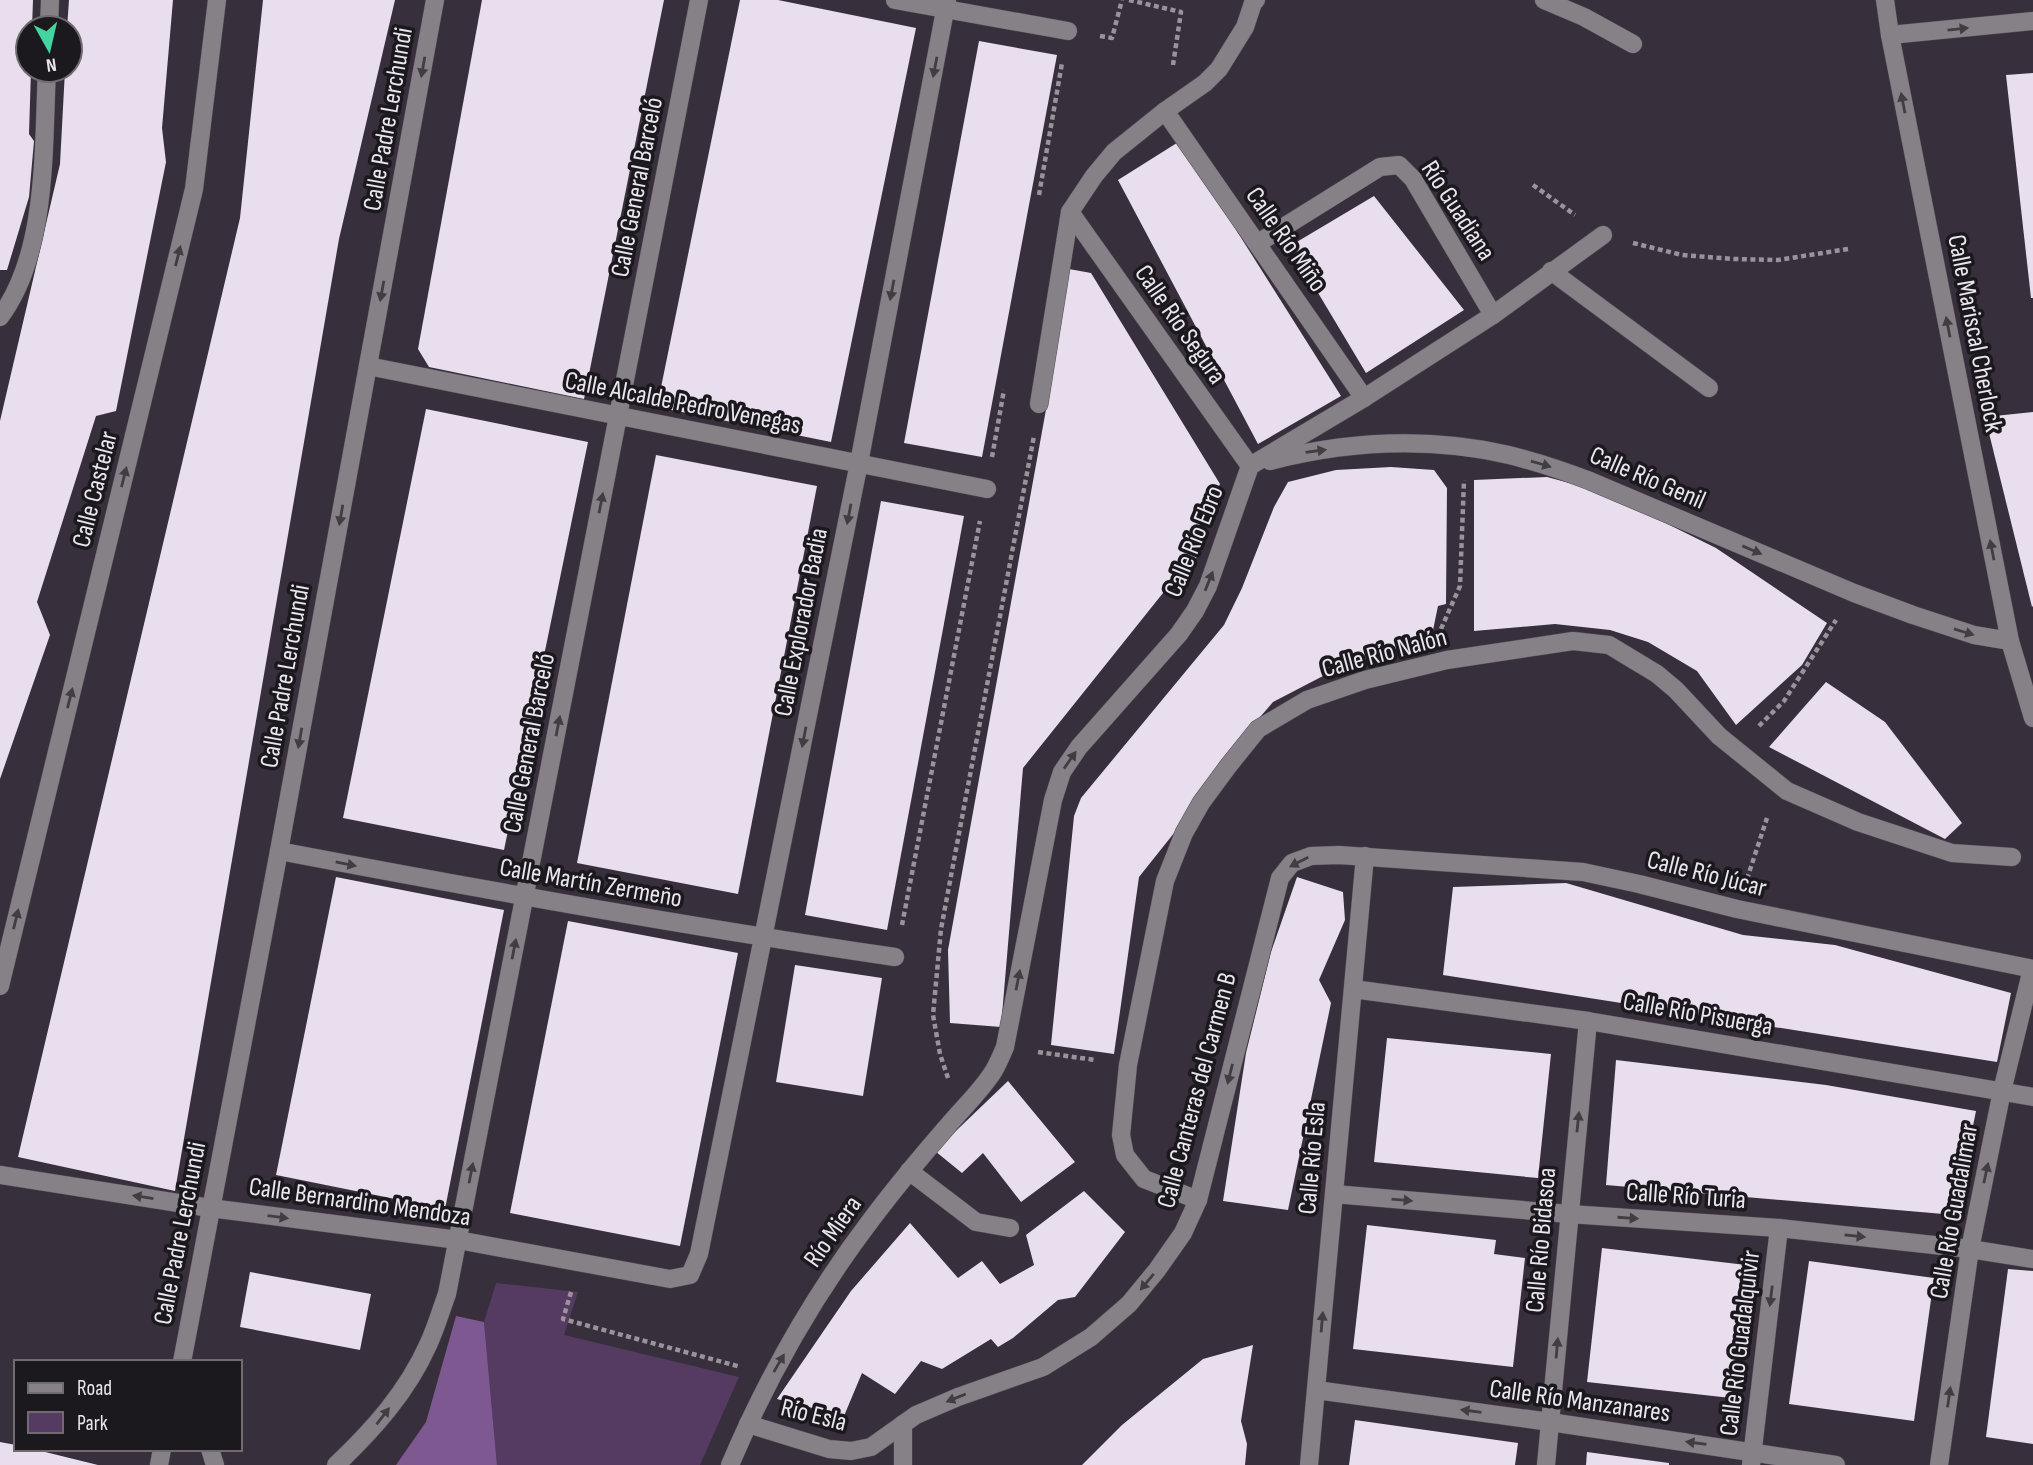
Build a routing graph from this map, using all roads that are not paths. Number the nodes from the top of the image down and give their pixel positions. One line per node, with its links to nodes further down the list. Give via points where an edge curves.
1 (217, 0): 38 (street, Calle Castelar, one-way to 1, via 194,189)
2 (435, 0): 21 (street, Calle Padre Lerchundi, one-way to 21)
3 (699, 0): 25 (street, Calle General Barceló)
4 (895, 0): 8 (street)
5 (1256, 0): 14 (street, via 1219,69)
6 (1544, 0): 12 (street)
7 (1885, 0): 11 (street, Calle Mariscal Cherlock)
8 (946, 5): 10 (street); 26 (street, Calle Explorador Badia, one-way to 26)
9 (2033, 21): 11 (street, one-way to 9)
10 (1068, 31)
11 (1890, 35): 29 (street, Calle Mariscal Cherlock, one-way to 11)
12 (1633, 44)
13 (46, 84): 20 (street, via 40,207 23,274)
14 (1166, 111): 15 (street, via 1114,152); 17 (street, Calle Río Miño)
15 (1070, 212): 24 (street); 27 (street, Calle Río Segura)
16 (1603, 235): 18 (street, Calle Río Ebro)
17 (1258, 243): 19 (street, Río Guadiana, via 1380,167 1399,165 1413,179); 23 (street, Calle Río Miño)
18 (1551, 271): 19 (street, Calle Río Ebro); 22 (street)
19 (1493, 315): 23 (street, Calle Río Ebro)
20 (0, 317)
21 (368, 366): 25 (street, Calle Alcalde Pedro Venegas); 31 (street, Calle Padre Lerchundi, one-way to 31)
22 (1710, 388)
23 (1364, 398): 27 (street, Calle Río Ebro)
24 (1040, 404)
25 (618, 416): 26 (street, Calle Alcalde Pedro Venegas); 34 (street, Calle General Barceló, one-way to 25)
26 (859, 463): 28 (street, Calle Alcalde Pedro Venegas); 35 (street, Calle Explorador Badia, one-way to 35)
27 (1250, 466): 29 (street, Calle Río Genil, one-way to 29, via 1357,445 1411,443 1507,455 1590,481 1865,598 1974,635); 41 (street, Calle Río Ebro, one-way to 27, via 1062,772 1195,611)
28 (987, 489)
29 (2010, 641): 30 (street, Calle Mariscal Cherlock)
30 (2033, 719)
31 (279, 851): 34 (street, Calle Martín Zermeño, one-way to 34); 48 (street, Calle Padre Lerchundi)
32 (1365, 856): 37 (street, Calle Río Júcar, via 1583,872 1737,909); 39 (street, Calle Río Esla); 47 (street, Calle Canteras del Carmen B, one-way to 47, via 1311,856 1292,863 1280,878)
33 (2012, 857): 47 (street, Calle Río Nalón, via 1952,853 1858,822 1787,791 1719,736 1657,674 1609,645 1573,641 1447,660 1307,700 1258,729 1201,803 1166,881 1128,1065 1121,1135 1125,1155 1144,1179)
34 (524, 897): 35 (street, Calle Martín Zermeño); 52 (street, Calle General Barceló, one-way to 34)
35 (764, 938): 36 (street, Calle Martín Zermeño); 54 (street, Calle Explorador Badia)
36 (895, 957)
37 (2033, 969): 42 (street, Calle Río Guadalimar)
38 (0, 986)
39 (1353, 989): 40 (street, Calle Río Pisuerga); 46 (street, Calle Río Esla)
40 (1588, 1021): 42 (street, Calle Río Pisuerga); 49 (street, Calle Río Bidasoa, one-way to 40)
41 (1006, 1047): 44 (street, Río Miera, via 991,1075)
42 (2003, 1091): 43 (street, Calle Río Pisuerga); 53 (street, Calle Río Guadalimar, one-way to 42)
43 (2033, 1097)
44 (909, 1171): 50 (street, via 976,1222); 59 (street, Río Miera, one-way to 44, via 835,1269)
45 (0, 1175): 48 (street, Calle Bernardino Mendoza, one-way to 45)
46 (1334, 1194): 49 (street, Calle Río Turia, one-way to 49); 57 (street, Calle Río Esla, one-way to 46)
47 (1198, 1200): 60 (street, Calle Canteras del Carmen B, one-way to 60, via 1184,1233 1157,1270 1129,1304 1091,1337 1043,1367 958,1397)
48 (210, 1208): 52 (street, Calle Bernardino Mendoza, one-way to 52); 56 (street, Calle Padre Lerchundi)
49 (1569, 1214): 51 (street, Calle Río Turia, one-way to 51); 58 (street, Calle Río Bidasoa, one-way to 49)
50 (1010, 1228)
51 (1779, 1228): 53 (street, Calle Río Turia, one-way to 53); 61 (street, Calle Río Guadalquivir, one-way to 61)
52 (458, 1240): 54 (street, Calle Bernardino Mendoza, via 670,1279 690,1275); 62 (street, Calle General Barceló, one-way to 52, via 402,1392 428,1345 447,1293)
53 (1970, 1249): 55 (street, Calle Río Turia); 68 (street, Calle Río Guadalimar, one-way to 53)
54 (699, 1254)
55 (2033, 1259)
56 (182, 1360)
57 (1316, 1390): 58 (street, Calle Río Manzanares, one-way to 57); 65 (street, Calle Río Esla)
58 (1550, 1422): 61 (street, Calle Río Manzanares, one-way to 58); 66 (street, Calle Río Bidasoa)
59 (748, 1424): 60 (street, Río Esla, via 829,1449 851,1451 871,1447); 63 (street, Río Miera)
60 (903, 1424): 64 (street)
61 (1752, 1458): 67 (street, Calle Río Manzanares)
62 (337, 1465)
63 (730, 1465)
64 (903, 1465)
65 (1309, 1465)
66 (1546, 1465)
67 (1836, 1465)
68 (1939, 1465)

